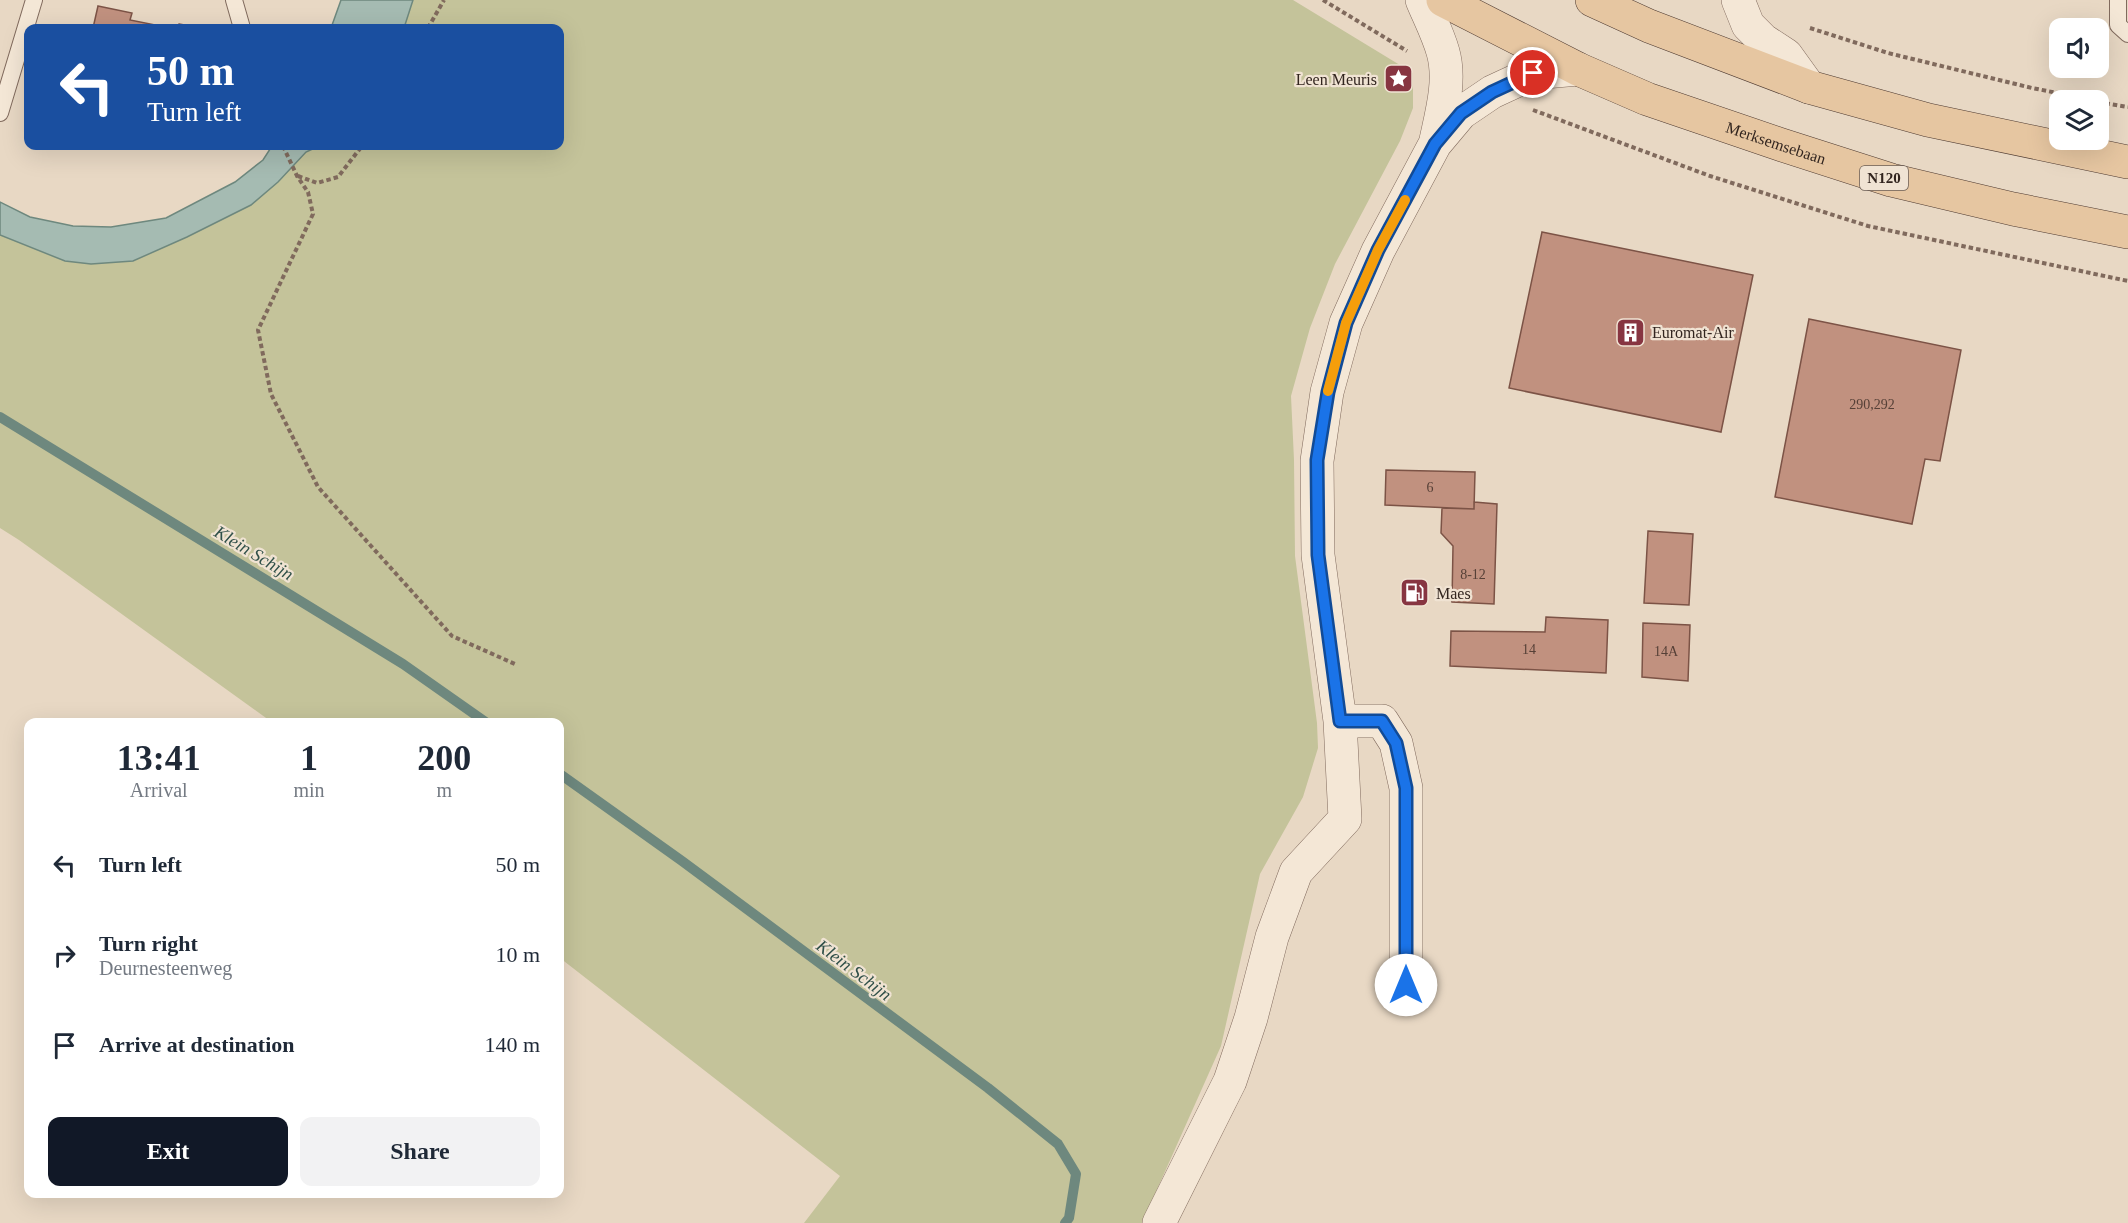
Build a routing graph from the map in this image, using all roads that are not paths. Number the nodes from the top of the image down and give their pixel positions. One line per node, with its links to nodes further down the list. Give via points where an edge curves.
1 (34, 0): 8 (lane)
2 (234, 0): 9 (lane)
3 (1422, 0): 15 (street, via 1443,52 1446,71)
4 (1443, 0): 12 (main road, Merksemsebaan / N120)
5 (1592, 0): 13 (main road)
6 (1738, 0): 13 (street, via 1748,25 1786,55)
7 (2118, 0): 11 (lane, via 2118,25)
8 (27, 24)
9 (241, 24)
10 (24, 33): 14 (lane)
11 (2128, 34)
12 (1578, 69): 15 (street, via 1533,73 1492,92 1461,113); 17 (main road, Merksemsebaan / N120, via 1647,99 1891,180)
13 (1809, 87): 16 (main road, via 1928,120)
14 (0, 113)
15 (1435, 144): 18 (street, via 1378,250 1346,323 1328,392 1317,460 1318,555)
16 (2128, 162)
17 (2128, 232)
18 (1340, 721): 19 (street, via 1382,721 1396,743 1406,788); 20 (street, via 1345,819 1296,872 1272,937 1230,1081)
19 (1406, 985)
20 (1159, 1223)

